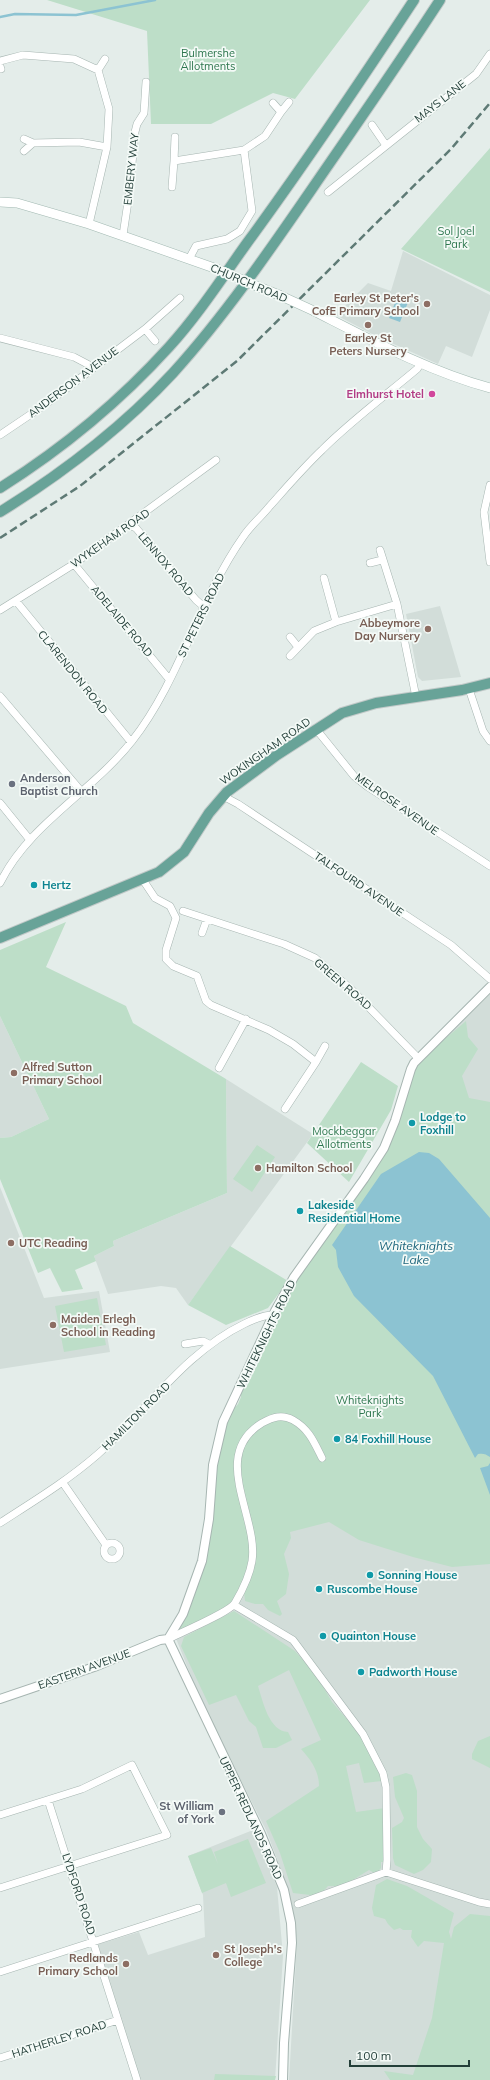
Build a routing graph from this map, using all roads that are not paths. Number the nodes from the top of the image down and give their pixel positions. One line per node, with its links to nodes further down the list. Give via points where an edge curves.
1 (414, 0): 36 (main road, via 271,210 170,346 119,397 85,426)
2 (440, 0): 37 (main road, via 256,269 198,344 151,395 108,434 65,469)
3 (490, 54): 15 (street, MAYS LANE, via 476,74)
4 (104, 59): 6 (street)
5 (0, 61): 6 (street, via 23,55 74,59)
6 (98, 70): 16 (street, via 109,109)
7 (146, 82): 24 (street, EMBERY WAY, via 144,113 135,132 130,195)
8 (289, 102): 10 (street)
9 (273, 103): 10 (street)
10 (281, 112): 18 (street, via 265,136)
11 (372, 125): 15 (street)
12 (175, 138): 19 (street)
13 (24, 139): 14 (street)
14 (33, 143): 16 (street, via 80,142); 17 (street)
15 (385, 144): 21 (street, MAYS LANE)
16 (107, 147): 23 (street)
17 (24, 150)
18 (244, 150): 19 (street); 25 (street, via 252,211 240,231 227,239 196,246)
19 (174, 161): 20 (street)
20 (172, 187)
21 (328, 192)
22 (0, 202): 23 (main road, CHURCH ROAD, via 17,203)
23 (89, 224): 24 (main road, CHURCH ROAD)
24 (123, 235): 25 (main road, CHURCH ROAD)
25 (189, 259): 30 (main road, CHURCH ROAD, bridge, via 279,295)
26 (180, 298): 27 (street, ANDERSON AVENUE)
27 (145, 329): 29 (street); 31 (street, ANDERSON AVENUE)
28 (0, 338): 31 (street, via 74,358)
29 (155, 341)
30 (421, 363): 32 (main road, CHURCH ROAD, via 467,382); 47 (street, ST PETERS ROAD, via 322,449 243,536)
31 (93, 367): 33 (street, ANDERSON AVENUE, via 46,404)
32 (490, 388)
33 (0, 435)
34 (216, 460): 38 (street, WYKEHAM ROAD)
35 (490, 485): 41 (street, via 484,512)
36 (0, 488)
37 (0, 512)
38 (129, 525): 43 (street, WYKEHAM ROAD); 47 (street, LENNOX ROAD, via 136,528)
39 (380, 550): 40 (street)
40 (382, 560): 42 (street); 46 (street)
41 (490, 562)
42 (370, 563)
43 (74, 564): 45 (street, WYKEHAM ROAD); 53 (street, ADELAIDE ROAD)
44 (324, 578): 49 (street)
45 (16, 601): 48 (street, WYKEHAM ROAD); 60 (street, CLARENDON ROAD)
46 (397, 604): 49 (street); 57 (street)
47 (203, 606): 53 (street, ST PETERS ROAD)
48 (0, 610)
49 (336, 622): 51 (street, via 314,631)
50 (290, 637): 51 (street)
51 (298, 647): 52 (street)
52 (290, 656)
53 (170, 679): 60 (street, ST PETERS ROAD, via 159,702)
54 (490, 683): 55 (main road, WOKINGHAM ROAD)
55 (469, 689): 57 (main road, WOKINGHAM ROAD); 59 (street, via 483,731)
56 (0, 696): 61 (street)
57 (416, 697): 58 (main road, WOKINGHAM ROAD, via 376,703 348,711)
58 (316, 729): 62 (main road, WOKINGHAM ROAD); 65 (street, MELROSE AVENUE, via 354,776 368,788)
59 (490, 741)
60 (131, 742): 61 (street, ST PETERS ROAD, via 107,769)
61 (81, 791): 64 (street, ST PETERS ROAD)
62 (223, 796): 66 (main road, WOKINGHAM ROAD, via 184,852 168,866); 72 (street, TALFOURD AVENUE, via 451,945)
63 (0, 803): 64 (street)
64 (30, 840): 67 (street, ST PETERS ROAD, via 8,868)
65 (490, 866)
66 (143, 880): 71 (main road, WOKINGHAM ROAD); 74 (street, via 155,898 170,906 176,918 166,950 166,959 173,966 197,976 206,1001 211,1005)
67 (0, 883)
68 (183, 911): 69 (street, GREEN ROAD)
69 (207, 919): 70 (street); 76 (street, GREEN ROAD, via 284,944 315,958 352,990)
70 (202, 933)
71 (0, 938)
72 (490, 979)
73 (490, 986): 76 (street, WHITEKNIGHTS ROAD)
74 (246, 1019): 77 (street, via 293,1044); 78 (street)
75 (325, 1046): 77 (street)
76 (418, 1058): 80 (street, WHITEKNIGHTS ROAD, via 411,1069 384,1148 294,1277)
77 (316, 1062): 79 (street)
78 (219, 1068)
79 (285, 1109)
80 (273, 1315): 82 (street, HAMILTON ROAD, via 248,1322 226,1332); 88 (street, WHITEKNIGHTS ROAD, via 223,1422 213,1465 209,1519 202,1561 183,1614)
81 (185, 1344): 82 (street, via 203,1341)
82 (209, 1344): 84 (street, HAMILTON ROAD, via 186,1364 122,1432)
83 (322, 1458): 87 (street, via 304,1427 280,1416 272,1417 258,1426 242,1443 238,1462 239,1490 252,1538 252,1562)
84 (63, 1483): 85 (street, HAMILTON ROAD); 86 (street)
85 (0, 1523)
86 (106, 1545)
87 (234, 1605): 88 (street); 93 (street, via 293,1640 363,1734 383,1773 386,1787)
88 (168, 1639): 89 (street, EASTERN AVENUE); 103 (street, UPPER REDLANDS ROAD, via 261,1834 284,1890 292,1943)
89 (0, 1699)
90 (48, 1800): 91 (street); 92 (street, LYDFORD ROAD); 92 (street, via 82,1789 132,1765 167,1835)
91 (0, 1815)
92 (70, 1865): 94 (street); 98 (street, LYDFORD ROAD)
93 (386, 1872): 95 (street); 96 (street)
94 (0, 1888)
95 (298, 1904)
96 (490, 1904)
97 (198, 1908): 98 (street)
98 (94, 1942): 99 (street); 100 (street, LYDFORD ROAD)
99 (0, 1972)
100 (118, 2020): 101 (street, HATHERLEY ROAD); 102 (street, LYDFORD ROAD)
101 (0, 2058)
102 (137, 2080)
103 (283, 2080)

